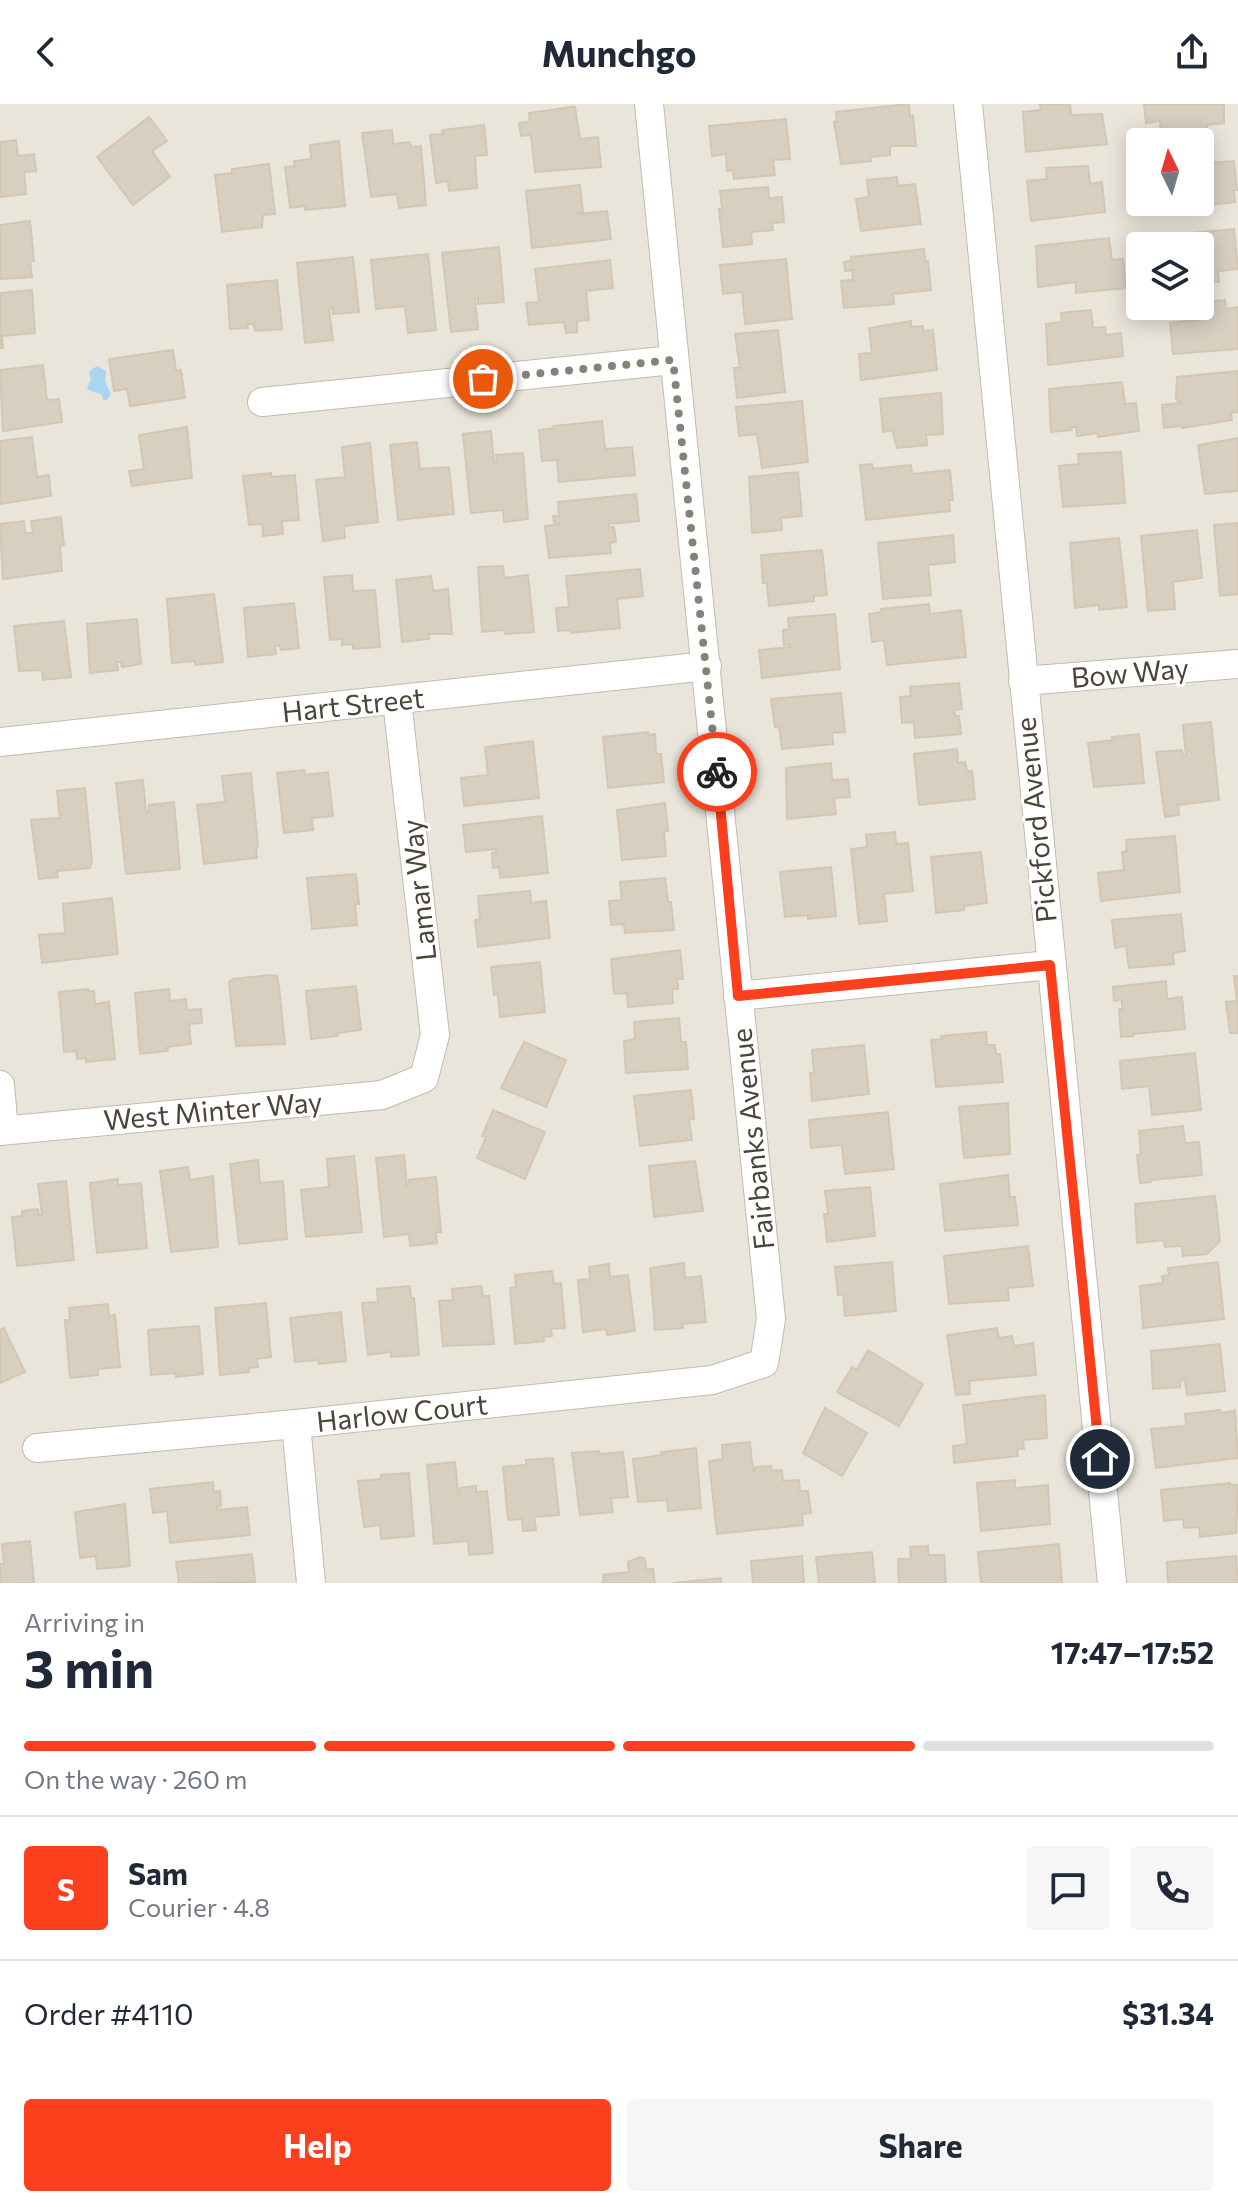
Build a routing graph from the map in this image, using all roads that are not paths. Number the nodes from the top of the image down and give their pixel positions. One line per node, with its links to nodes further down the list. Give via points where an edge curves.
1 (649, 104): 3 (street, Fairbanks Avenue)
2 (968, 104): 7 (street, Pickford Avenue)
3 (673, 360): 4 (street); 6 (street, Fairbanks Avenue)
4 (262, 402)
5 (1238, 664): 7 (street, Bow Way)
6 (707, 666): 8 (street, Hart Street); 11 (street, Fairbanks Avenue)
7 (1023, 681): 10 (street, Pickford Avenue)
8 (397, 701): 9 (street, Hart Street); 12 (street, Lamar Way, via 435,1035)
9 (0, 742)
10 (1050, 965): 11 (street); 19 (street, Pickford Avenue)
11 (738, 996): 15 (street, Fairbanks Avenue, via 771,1319)
12 (424, 1078): 14 (street, West Minter Way, via 382,1095)
13 (0, 1085): 14 (street)
14 (2, 1131)
15 (764, 1363): 16 (street, Harlow Court, via 712,1380)
16 (296, 1424): 17 (street, Harlow Court); 18 (street)
17 (37, 1448)
18 (311, 1583)
19 (1112, 1583)

